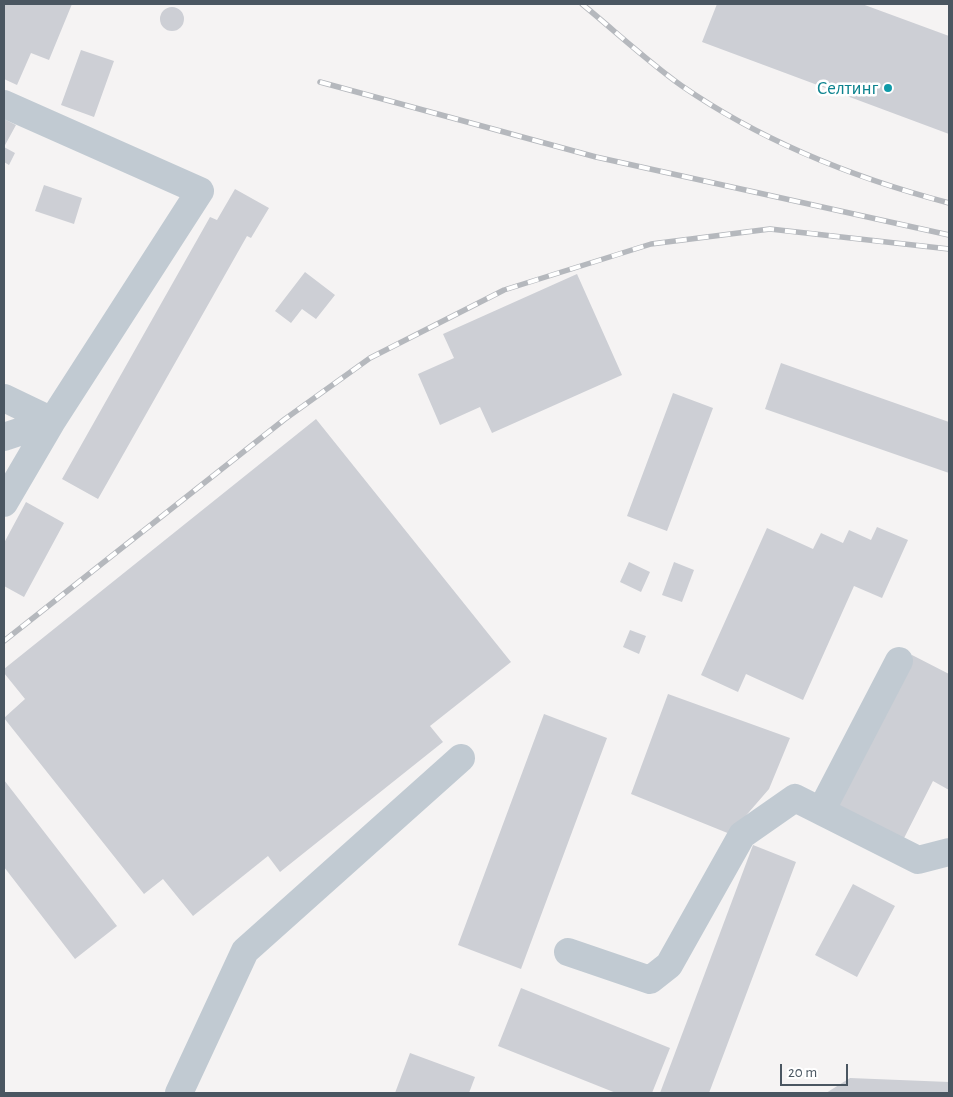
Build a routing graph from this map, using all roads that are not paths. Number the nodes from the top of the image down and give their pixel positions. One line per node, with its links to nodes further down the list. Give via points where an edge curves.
1 (4, 104): 3 (lane, via 200,191)
2 (4, 398): 3 (lane)
3 (52, 421): 4 (lane); 5 (lane)
4 (4, 436)
5 (4, 503)
6 (899, 661): 8 (lane)
7 (461, 758): 11 (lane, via 245,951)
8 (821, 811): 9 (lane, via 918,860); 10 (lane, via 795,798 742,836 669,965 650,980)
9 (949, 852)
10 (568, 952)
11 (179, 1093)

